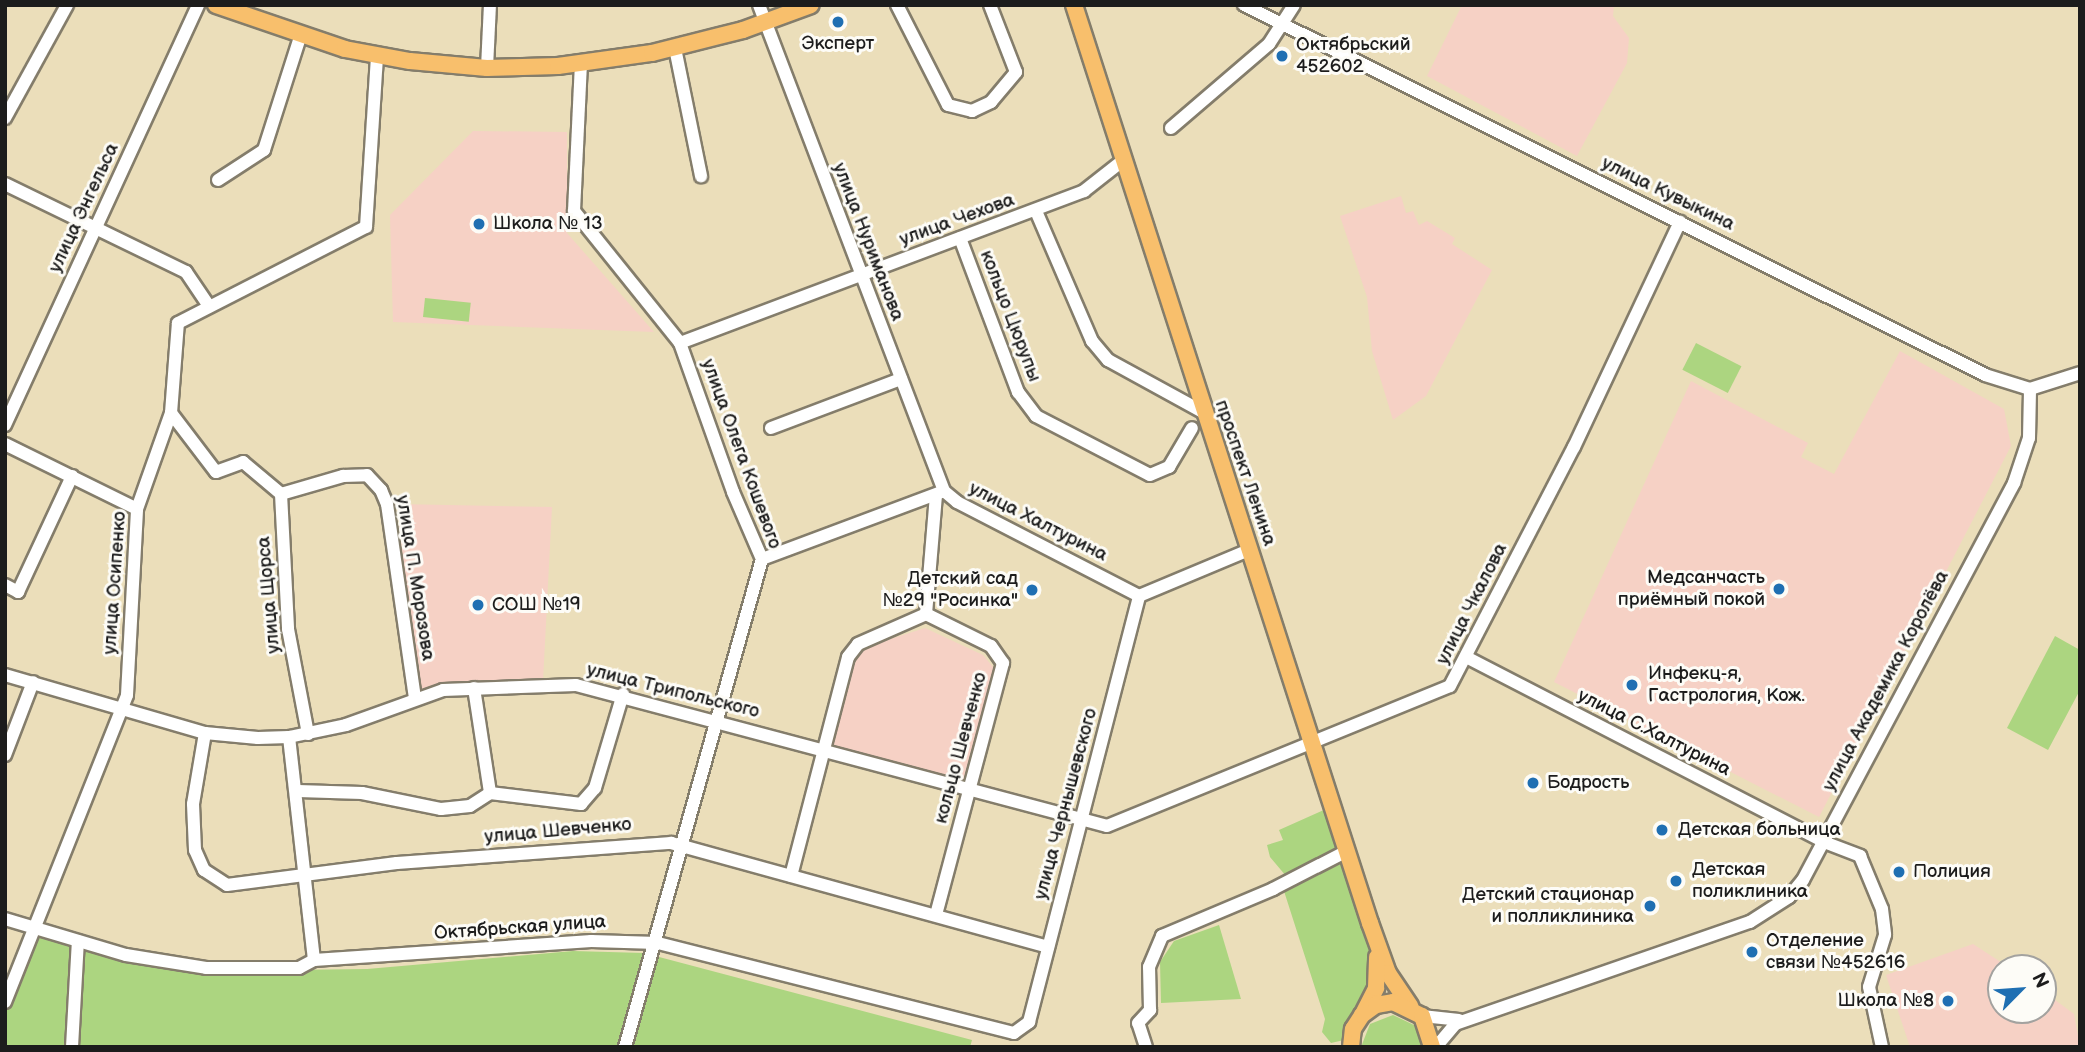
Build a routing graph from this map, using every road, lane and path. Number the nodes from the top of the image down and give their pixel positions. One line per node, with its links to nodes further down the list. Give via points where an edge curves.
1 (67, 5): 19 (street)
2 (198, 5): 27 (street, улица Энгельса)
3 (216, 5): 14 (main road)
4 (490, 5): 18 (street)
5 (759, 5): 12 (street, улица Нуриманова)
6 (811, 5): 12 (main road)
7 (897, 5): 8 (street, via 948,105 972,111 996,98 1016,72)
8 (990, 5)
9 (1072, 5): 21 (main road, проспект Ленина)
10 (1244, 5): 13 (street, улица Кувыкина)
11 (1294, 5): 13 (street)
12 (765, 23): 15 (main road); 29 (street, улица Нуриманова)
13 (1284, 25): 20 (street); 26 (street, улица Кувыкина)
14 (300, 37): 16 (main road); 23 (street, via 264,150)
15 (675, 48): 17 (main road); 22 (street)
16 (377, 56): 18 (main road); 30 (street, улица Осипенко, via 366,227)
17 (581, 63): 18 (main road); 31 (street, улица Олега Кошевого, via 574,211)
18 (487, 68)
19 (5, 118)
20 (1171, 128)
21 (1121, 162): 25 (street, улица Чехова, via 1093,187); 35 (main road, проспект Ленина)
22 (701, 176)
23 (218, 180)
24 (6, 188): 27 (street)
25 (1036, 211): 28 (street, улица Чехова); 35 (street, via 1092,341 1108,360)
26 (1680, 222): 34 (street, улица Кувыкина, via 1985,375); 50 (street, улица Чкалова)
27 (97, 228): 30 (street, via 186,272); 37 (street, улица Энгельса)
28 (960, 238): 29 (street, улица Чехова); 39 (street, кольцо Цюрупы, via 1018,392 1036,416 1150,475 1169,467)
29 (859, 277): 31 (street, улица Чехова); 33 (street, улица Нуриманова)
30 (208, 305): 36 (street, улица Осипенко, via 178,323)
31 (680, 343): 46 (street, улица Олега Кошевого)
32 (2080, 373): 34 (street)
33 (901, 379): 38 (street); 43 (street, улица Нуриманова)
34 (2030, 389): 68 (street, улица Академика Королёва, via 2029,438 2014,483)
35 (1203, 412): 61 (main road, проспект Ленина)
36 (171, 413): 42 (street, via 216,471 243,462); 44 (street, улица Осипенко)
37 (5, 425)
38 (771, 428)
39 (1192, 428)
40 (5, 443): 41 (street)
41 (72, 476): 44 (street); 47 (street, via 18,592)
42 (281, 494): 55 (street, улица П. Морозова, via 343,476 367,475 381,490 387,504); 59 (street, улица Щорса, via 288,629)
43 (940, 494): 46 (street); 48 (street, улица Халтурина); 49 (street)
44 (137, 509): 56 (street, улица Осипенко)
45 (1244, 552): 48 (street)
46 (762, 559): 57 (street, улица Олега Кошевого)
47 (5, 585)
48 (1139, 596): 67 (street, улица Чернышевского)
49 (926, 614): 62 (street, via 858,644 848,657); 64 (street, кольцо Шевченко, via 990,646 1003,663)
50 (1468, 658): 61 (street, улица Чкалова, via 1445,691); 68 (street, улица С.Халтурина)
51 (5, 675): 52 (street, улица Трипольского)
52 (33, 682): 56 (street, улица Трипольского); 63 (street)
53 (474, 688): 54 (street, улица Трипольского, via 576,685); 55 (street, улица Трипольского); 66 (street)
54 (622, 694): 57 (street, улица Трипольского); 66 (street, via 595,788 587,800 574,805)
55 (415, 698): 59 (street, улица Трипольского, via 346,725)
56 (123, 706): 58 (street, улица Трипольского); 76 (street, улица Осипенко)
57 (718, 720): 62 (street, улица Трипольского); 69 (street, улица Олега Кошевого)
58 (205, 733): 60 (street, улица Трипольского); 71 (street, улица Шевченко, via 193,804 195,849 204,870 227,885)
59 (308, 734): 60 (street, улица Трипольского)
60 (289, 737): 65 (street)
61 (1312, 745): 67 (street, улица Чкалова, via 1107,826); 70 (main road, проспект Ленина)
62 (823, 751): 64 (street, улица Трипольского); 72 (street)
63 (5, 755)
64 (971, 790): 67 (street, улица Трипольского); 73 (street, кольцо Шевченко)
65 (298, 791): 66 (street, via 362,793 441,809 470,806); 71 (street)
66 (490, 793)
67 (1084, 822): 79 (street, улица Чернышевского)
68 (1824, 842): 84 (street, улица Академика Королёва, via 1789,897 1750,922); 91 (street, улица С.Халтурина, via 1860,856 1882,909 1885,935 1869,987)
69 (684, 845): 71 (street, улица Шевченко, via 654,842); 72 (street, улица Шевченко); 78 (street, улица Олега Кошевого)
70 (1347, 851): 75 (main road, проспект Ленина); 89 (street, via 1273,889 1162,936 1149,967 1150,1010 1138,1023)
71 (306, 873): 80 (street)
72 (791, 876): 73 (street, улица Шевченко)
73 (936, 915): 79 (street, улица Шевченко)
74 (5, 919): 76 (street, Октябрьская улица)
75 (1370, 923): 82 (main road, проспект Ленина, via 1388,973); 83 (main road, проспект Ленина, via 1378,974)
76 (36, 928): 77 (street, Октябрьская улица); 81 (street, улица Осипенко)
77 (78, 941): 80 (street, Октябрьская улица, via 163,963 206,968 299,968); 87 (street)
78 (657, 943): 80 (street, Октябрьская улица, via 591,941); 85 (street, Октябрьская улица, via 991,1031 1014,1033); 88 (street, улица Олега Кошевого)
79 (1048, 947): 85 (street, улица Чернышевского)
80 (314, 960)
81 (5, 1002)
82 (1416, 1011): 83 (main road, via 1385,1003); 84 (street, via 1445,1021); 86 (main road, проспект Ленина)
83 (1362, 1015): 90 (main road, проспект Ленина, via 1353,1030)
84 (1472, 1017): 86 (street, улица Академика Королёва)
85 (1029, 1022)
86 (1439, 1044)
87 (72, 1047)
88 (625, 1047)
89 (1146, 1047)
90 (1351, 1047)
91 (1882, 1047)

